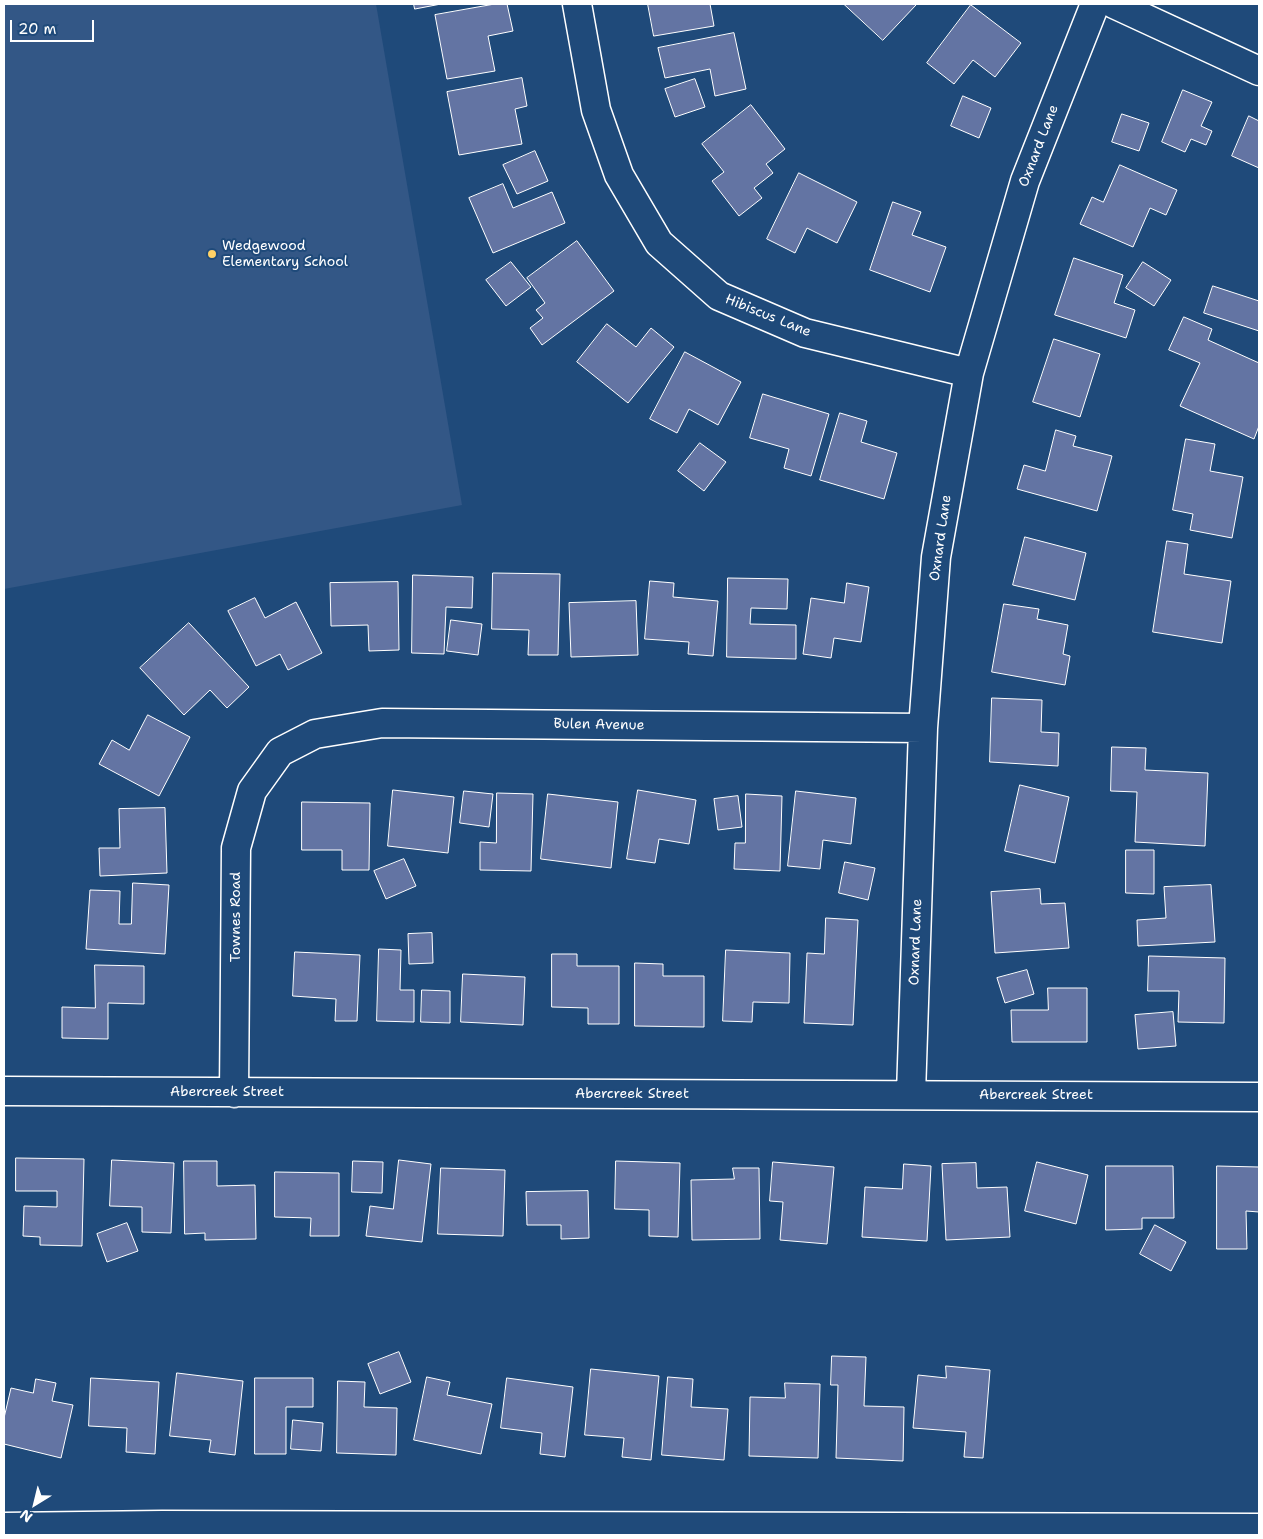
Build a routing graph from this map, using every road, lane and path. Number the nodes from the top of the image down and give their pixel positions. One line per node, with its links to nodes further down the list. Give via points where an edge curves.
1 (577, 4): 5 (street, Hibiscus Lane, via 596,110 619,176 659,243 719,296 805,333)
2 (1095, 4): 5 (street, Oxnard Lane, via 1025,181)
3 (1114, 4): 4 (street)
4 (1259, 71)
5 (969, 373): 6 (street, Oxnard Lane, via 936,557)
6 (922, 728): 7 (street, Bulen Avenue, via 382,722 315,734); 10 (street, Oxnard Lane)
7 (280, 752): 9 (street, Townes Road, via 252,792 236,848)
8 (4, 1091): 9 (street, Abercreek Street)
9 (234, 1092): 10 (street, Abercreek Street)
10 (911, 1094): 11 (street, Abercreek Street)
11 (1259, 1097)
12 (4, 1527): 14 (street)
13 (1259, 1528): 14 (street)
14 (163, 1530)

